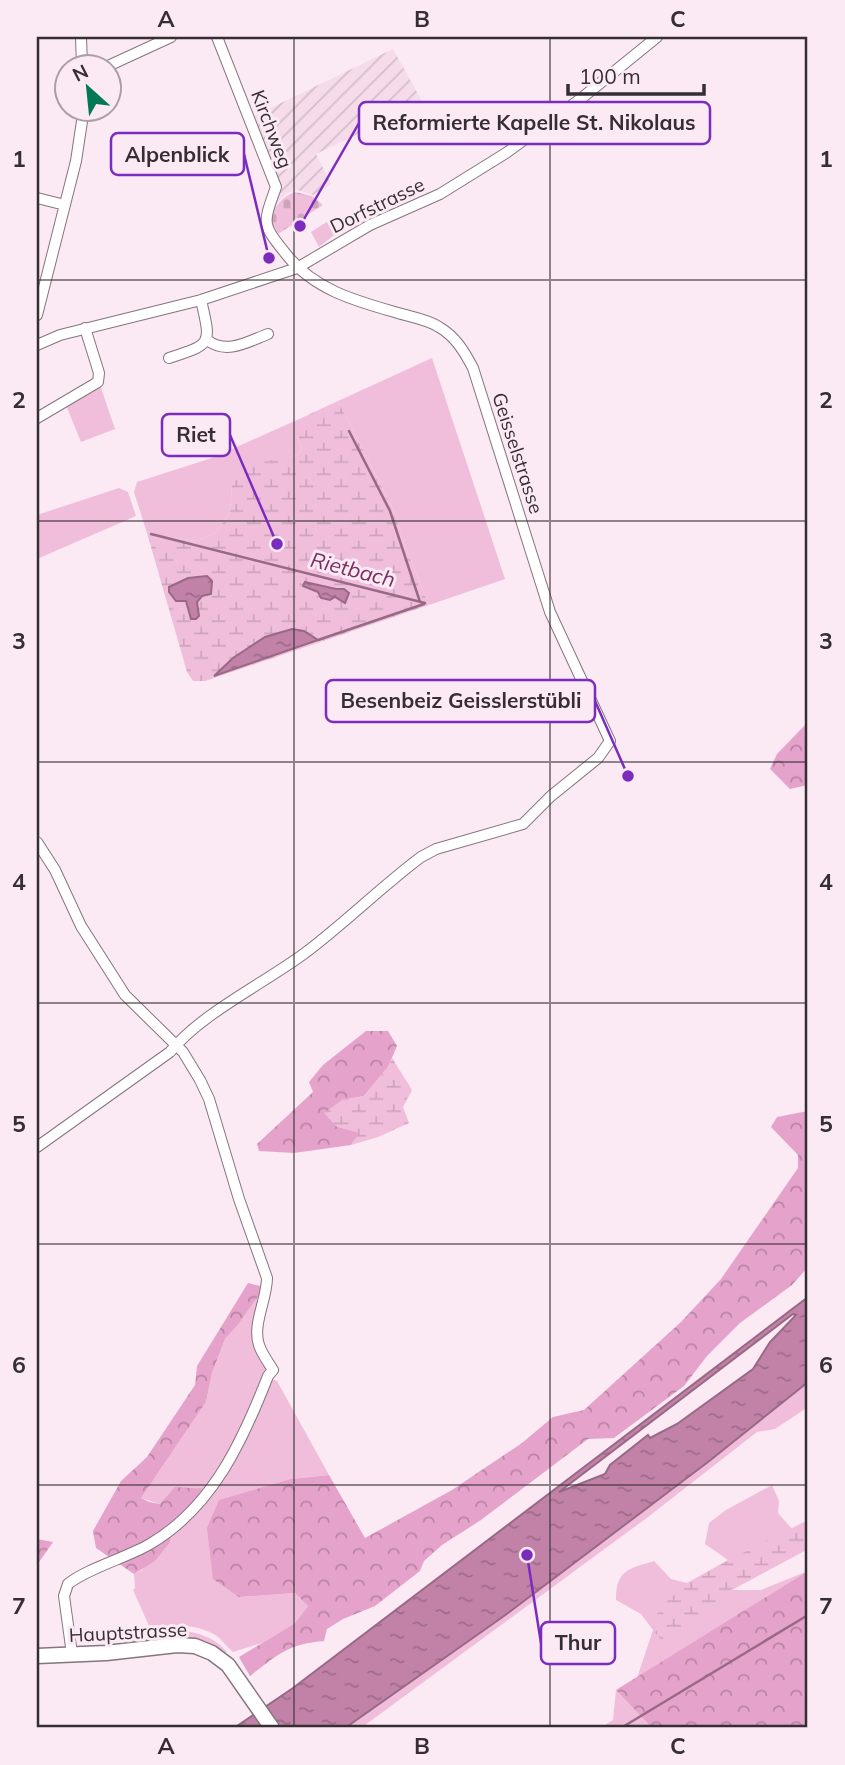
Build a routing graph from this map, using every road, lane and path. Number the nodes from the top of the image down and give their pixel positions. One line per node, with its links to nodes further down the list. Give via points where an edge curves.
1 (171, 37): 4 (street)
2 (218, 37): 8 (street, Kirchweg, via 276,187 266,227)
3 (657, 37): 8 (street, Dorfstrasse, via 525,141 458,184 341,241)
4 (122, 60)
5 (82, 122): 7 (street)
6 (37, 198): 7 (street)
7 (65, 205): 10 (street)
8 (297, 268): 9 (street, Dorfstrasse); 18 (street, Geisselstrasse, via 351,300 437,326 463,349 550,612 611,741 523,824 421,857 304,954)
9 (201, 300): 11 (street, Dorfstrasse); 13 (street)
10 (37, 315)
11 (85, 328): 14 (street, Dorfstrasse); 16 (street, via 99,382)
12 (268, 334): 13 (street, via 228,348)
13 (207, 340): 15 (street, via 196,350)
14 (37, 345)
15 (169, 358)
16 (37, 418)
17 (37, 842): 18 (street, via 81,926 125,995)
18 (176, 1045): 19 (street); 20 (street, via 209,1099 265,1269 267,1292 257,1338 273,1370 233,1457 199,1502 150,1544 68,1584 64,1596)
19 (37, 1147)
20 (72, 1654): 21 (main road, Hauptstrasse); 22 (main road, Hauptstrasse, via 195,1646 219,1657 231,1669)
21 (37, 1656)
22 (272, 1728)

